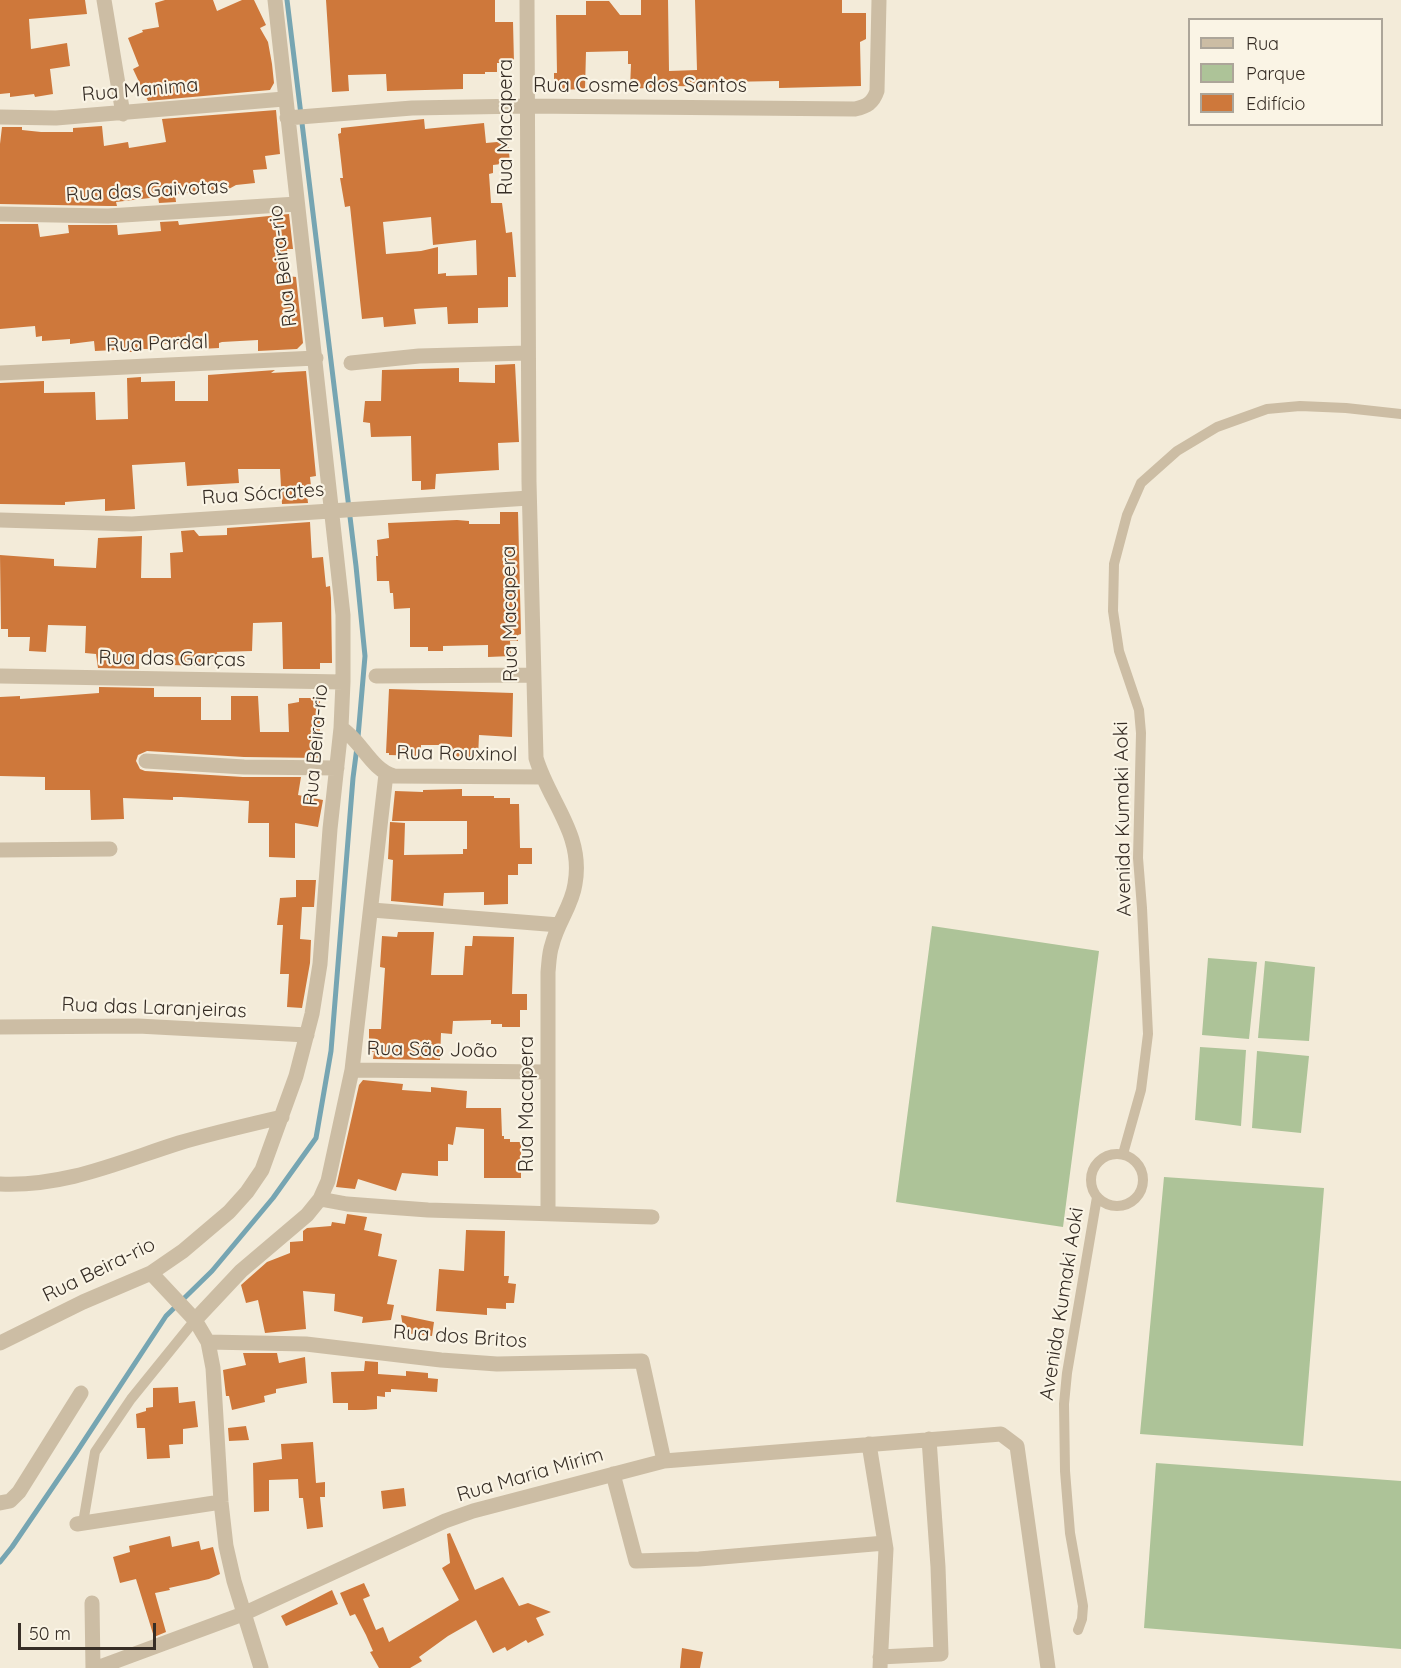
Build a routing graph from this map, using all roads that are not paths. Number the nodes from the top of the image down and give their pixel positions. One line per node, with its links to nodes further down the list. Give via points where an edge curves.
1 (104, 0): 7 (street)
2 (274, 0): 5 (street, Rua Beira-rio)
3 (527, 0): 6 (street, Rua Macapera)
4 (879, 0): 6 (street, Rua Cosme dos Santos, via 877,92 866,106)
5 (284, 99): 7 (street, Rua Manima); 9 (street, Rua Beira-rio)
6 (526, 106): 9 (street, Rua Cosme dos Santos, via 412,108); 12 (street, Rua Macapera)
7 (123, 114): 8 (street, Rua Manima)
8 (0, 117)
9 (291, 118): 10 (street, Rua Beira-rio)
10 (297, 204): 11 (street, Rua das Gaivotas, via 108,216); 13 (street, Rua Beira-rio)
11 (0, 214)
12 (527, 353): 14 (street, via 419,356); 17 (street, Rua Macapera)
13 (316, 358): 15 (street, Rua Pardal); 18 (street, Rua Beira-rio)
14 (351, 363)
15 (0, 373)
16 (1401, 414): 38 (lane, Avenida Kumaki Aoki, via 1300,406 1267,409 1217,428 1177,451 1141,483 1127,516 1114,564 1113,611 1119,651 1139,710 1141,733 1138,858 1148,1034 1141,1090)
17 (529, 498): 18 (street, Rua Sócrates); 20 (street, Rua Macapera)
18 (334, 511): 19 (street, Rua Sócrates, via 132,524); 23 (street, Rua Beira-rio, via 343,615)
19 (0, 520)
20 (533, 675): 22 (street); 28 (street, Rua Macapera, via 536,758)
21 (0, 676): 23 (street, Rua das Garças)
22 (376, 676)
23 (343, 682): 24 (street, Rua Beira-rio)
24 (346, 731): 26 (street, Rua Beira-rio); 27 (street, Rua Rouxinol)
25 (146, 761): 26 (street)
26 (337, 768): 34 (street, Rua Beira-rio, via 320,964)
27 (386, 774): 28 (street, Rua Rouxinol); 31 (street)
28 (543, 777): 32 (street, Rua Macapera, via 565,819 576,863 574,893)
29 (110, 849): 30 (street)
30 (0, 850)
31 (372, 910): 32 (street); 35 (street)
32 (559, 926): 36 (street, Rua Macapera, via 548,972)
33 (0, 1027): 34 (street, Rua das Laranjeiras, via 138,1026)
34 (307, 1035): 37 (street, Rua Beira-rio)
35 (352, 1070): 36 (street, Rua São João); 41 (street, via 333,1162)
36 (547, 1072): 42 (street, Rua Macapera)
37 (282, 1117): 39 (street, via 180,1143 91,1173 36,1185); 44 (street, Rua Beira-rio, via 262,1170 247,1192)
38 (1124, 1154): 40 (lane, Avenida Kumaki Aoki, via 1107,1155 1095,1166 1091,1182); 40 (lane, Avenida Kumaki Aoki, via 1142,1170 1140,1194 1119,1206)
39 (0, 1184)
40 (1097, 1197): 59 (lane, Avenida Kumaki Aoki, via 1064,1404 1070,1533 1083,1606)
41 (320, 1199): 42 (street, via 428,1210); 45 (street)
42 (548, 1213): 43 (street)
43 (652, 1217)
44 (156, 1278): 45 (street); 47 (street, Rua Beira-rio, via 83,1302)
45 (192, 1317): 46 (street); 55 (lane, via 95,1452)
46 (208, 1342): 51 (street, Rua dos Britos, via 306,1344 496,1364 642,1361); 53 (street)
47 (0, 1343)
48 (81, 1393): 54 (street, via 19,1492 10,1501)
49 (929, 1439): 50 (street, Rua Maria Mirim); 60 (street, via 940,1654); 64 (street, Rua Maria Mirim, via 1001,1434 1017,1446)
50 (869, 1444): 51 (street, Rua Maria Mirim); 56 (street)
51 (664, 1461): 52 (street, Rua Maria Mirim)
52 (613, 1474): 56 (street, via 636,1561); 58 (street, Rua Maria Mirim, via 445,1521)
53 (221, 1502): 55 (street); 58 (street, via 226,1546)
54 (0, 1503)
55 (80, 1523)
56 (885, 1543): 60 (street)
57 (92, 1603): 61 (street)
58 (243, 1614): 62 (street, Rua Maria Mirim); 63 (street)
59 (1078, 1630)
60 (880, 1662)
61 (93, 1668)
62 (97, 1668)
63 (261, 1668)
64 (1048, 1668)

